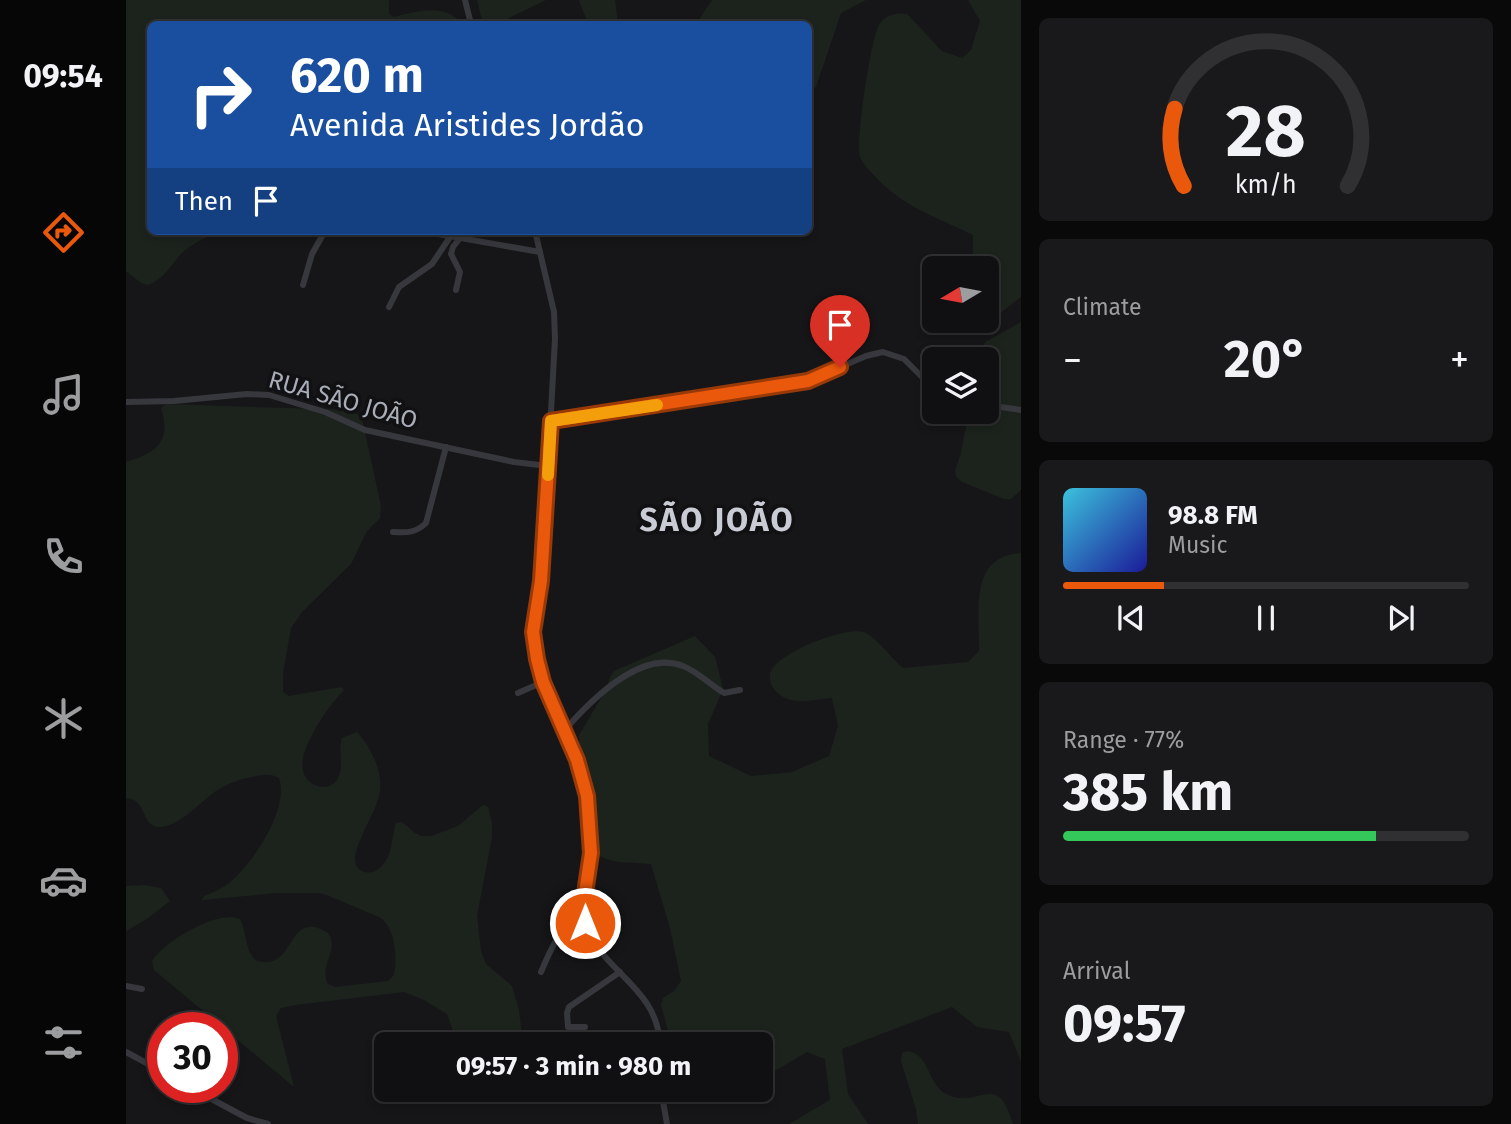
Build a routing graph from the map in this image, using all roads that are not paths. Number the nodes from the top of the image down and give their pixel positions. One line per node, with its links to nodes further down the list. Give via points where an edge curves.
1 (465, 0): 2 (street)
2 (470, 21)
3 (323, 235): 9 (street)
4 (440, 235): 6 (street)
5 (536, 235): 8 (street)
6 (450, 237): 7 (street); 11 (street, via 432,264 399,287)
7 (460, 238): 8 (street); 10 (street, via 451,254 460,272)
8 (540, 252): 16 (street, via 554,312)
9 (303, 285)
10 (456, 290)
11 (389, 307)
12 (922, 377): 16 (street, via 904,359 883,352 808,381)
13 (126, 402): 17 (street, RUA SÃO JOÃO, via 269,396 325,412 365,430)
14 (999, 407): 15 (street)
15 (1021, 411)
16 (551, 421): 18 (street)
17 (446, 447): 18 (street, RUA SÃO JOÃO); 19 (street, via 426,523 411,532)
18 (548, 466): 20 (street, via 533,632)
19 (393, 532)
20 (543, 682): 22 (street); 23 (street)
21 (740, 690): 23 (street, via 724,693 684,666 653,663 620,680)
22 (518, 693)
23 (564, 731): 24 (street, via 584,779 591,829)
24 (584, 915): 25 (street, via 569,923); 26 (street, via 596,946)
25 (541, 972)
26 (620, 972): 29 (street, via 569,1007 568,1027); 30 (street, via 645,998)
27 (126, 986): 28 (street)
28 (142, 989)
29 (585, 1027)
30 (658, 1032)
31 (126, 1052): 32 (street)
32 (147, 1063)
33 (663, 1102): 36 (street)
34 (219, 1103): 35 (street)
35 (268, 1124)
36 (667, 1124)

